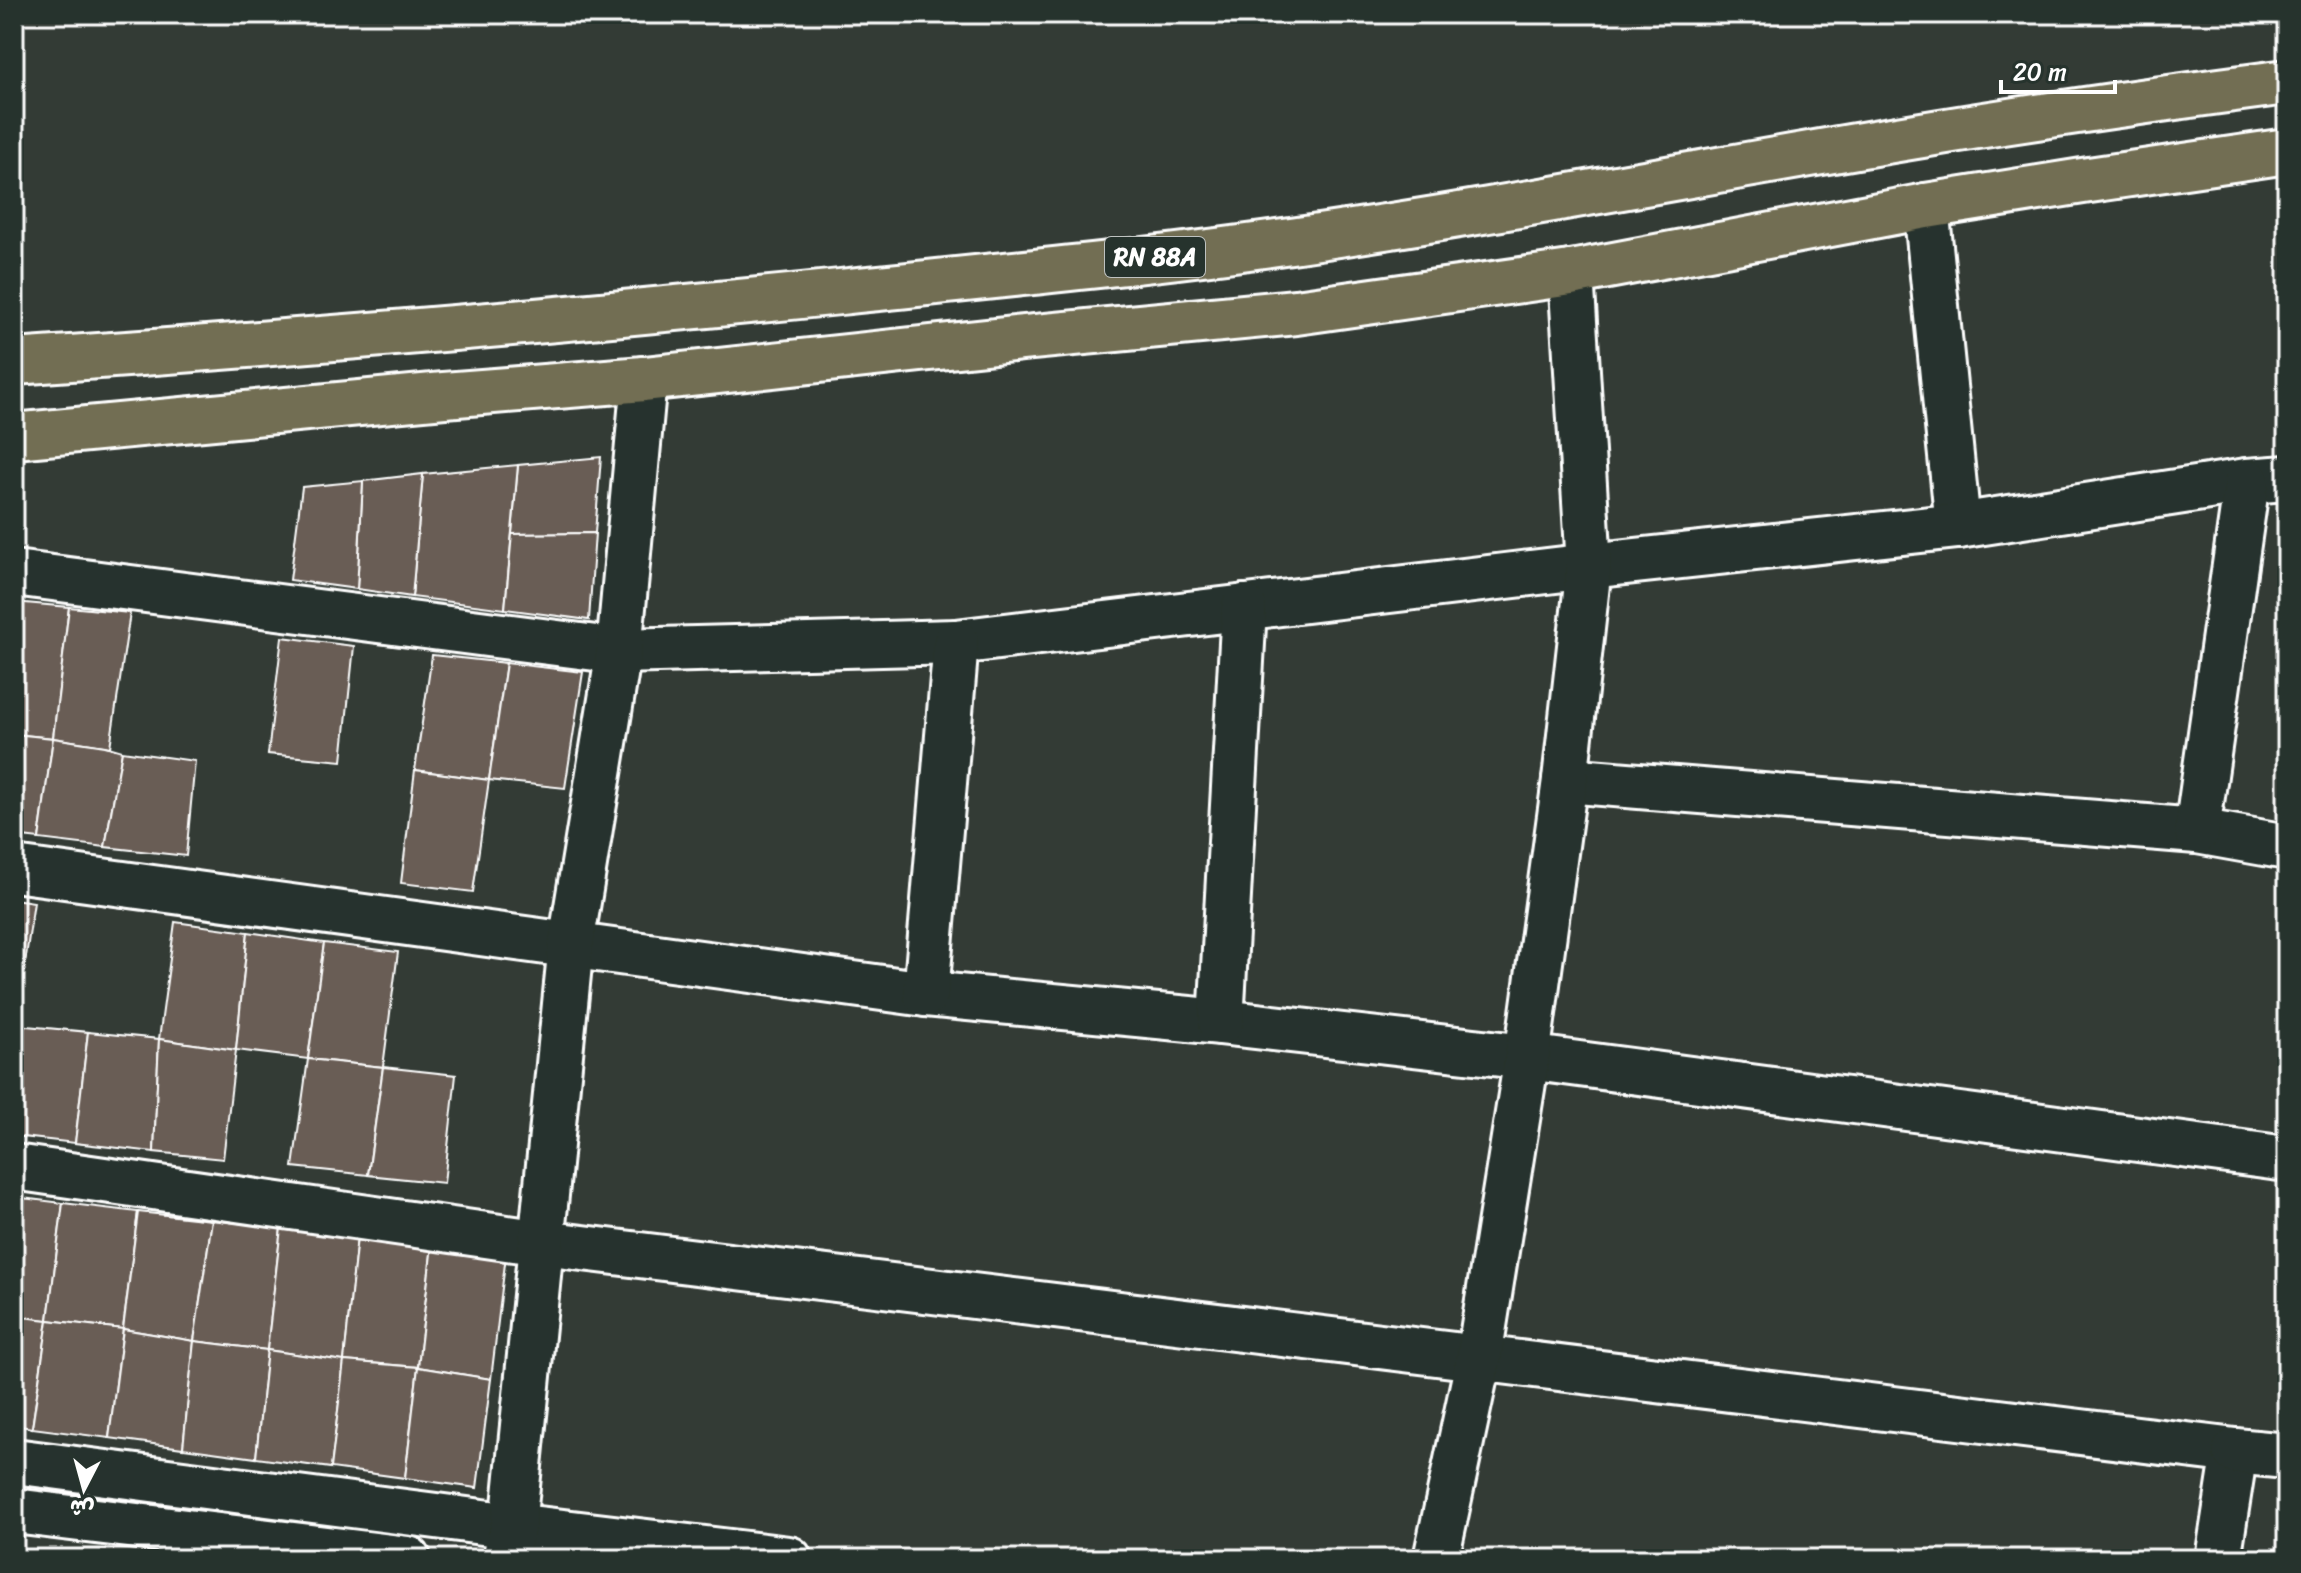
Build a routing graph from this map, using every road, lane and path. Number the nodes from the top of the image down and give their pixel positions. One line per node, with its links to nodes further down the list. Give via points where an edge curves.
1 (2287, 82): 5 (highway, RN 88A, via 2009,121 1295,240 648,311)
2 (2287, 151): 3 (highway)
3 (1926, 206): 4 (highway); 9 (street)
4 (1571, 273): 6 (highway, via 1296,312); 10 (street)
5 (14, 362)
6 (644, 379): 7 (highway); 14 (street)
7 (14, 436)
8 (2267, 479): 9 (street); 16 (street)
9 (1958, 526): 10 (street)
10 (1589, 566): 12 (street); 15 (street)
11 (14, 573): 14 (street)
12 (1244, 607): 13 (street); 21 (street)
13 (956, 642): 14 (street); 20 (street)
14 (619, 651): 19 (street)
15 (1565, 780): 16 (street); 22 (street)
16 (2197, 831): 17 (street)
17 (2287, 847)
18 (14, 869): 19 (street)
19 (571, 944): 20 (street); 25 (street)
20 (926, 994): 21 (street)
21 (1221, 1022): 22 (street)
22 (1527, 1057): 23 (street); 26 (street)
23 (2287, 1159)
24 (14, 1167): 25 (street)
25 (542, 1243): 26 (street); 31 (street)
26 (1479, 1357): 27 (street); 34 (street)
27 (2235, 1451): 28 (street); 35 (street)
28 (2287, 1456)
29 (14, 1461): 31 (street)
30 (14, 1511): 32 (street)
31 (509, 1542): 33 (street)
32 (408, 1559)
33 (789, 1559)
34 (1436, 1559)
35 (2218, 1559)

